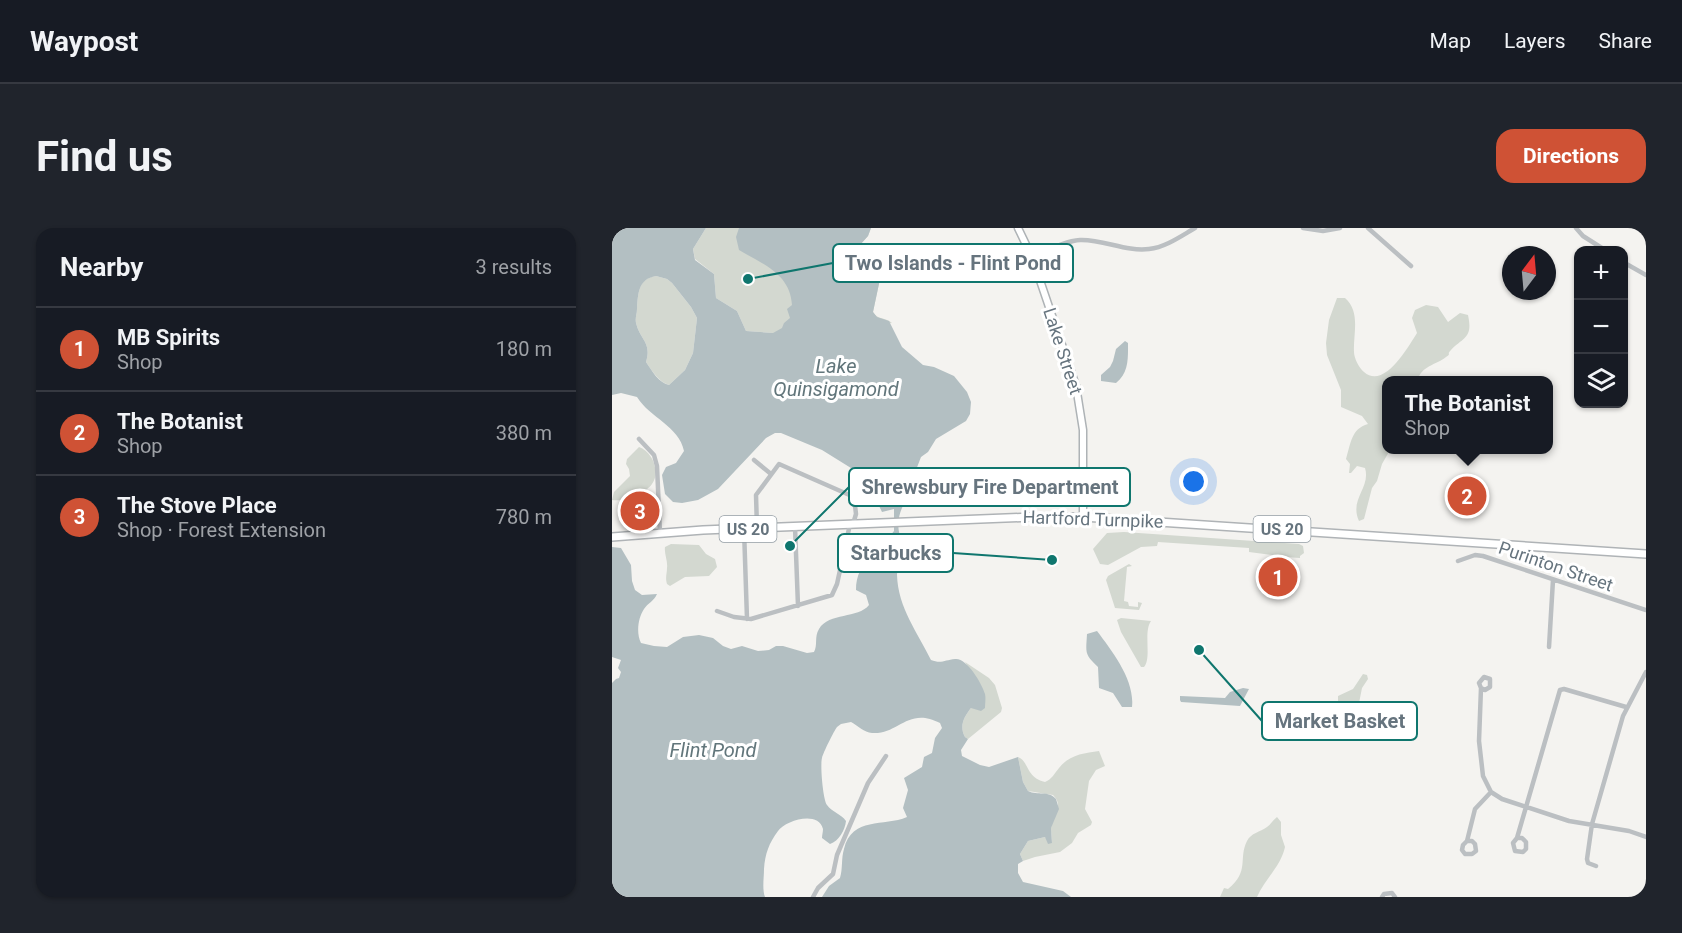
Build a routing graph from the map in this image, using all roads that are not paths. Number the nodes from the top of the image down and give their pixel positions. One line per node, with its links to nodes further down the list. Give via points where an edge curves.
1 (1018, 228): 8 (main road, Lake Street)
2 (1196, 228): 8 (street, via 1151,249 1081,240)
3 (1303, 228): 4 (street)
4 (1340, 228)
5 (1368, 228): 10 (street)
6 (1576, 228): 7 (street)
7 (1599, 246)
8 (1032, 257): 15 (main road, Lake Street, via 1079,399)
9 (1628, 265): 11 (street)
10 (1412, 266)
11 (1646, 275)
12 (639, 439): 20 (street, via 654,455 657,466)
13 (754, 460): 14 (street)
14 (771, 474): 16 (street, via 779,464 849,494 855,501); 18 (street, via 756,495)
15 (1083, 517): 16 (main road, Hartford Turnpike / US 20); 22 (main road, Hartford Turnpike / US 20)
16 (852, 524): 17 (main road, Hartford Turnpike / US 20); 25 (street, via 833,594)
17 (795, 527): 18 (main road, Hartford Turnpike / US 20); 25 (street)
18 (757, 528): 19 (main road, Hartford Turnpike / US 20)
19 (744, 529): 20 (main road, Hartford Turnpike / US 20); 28 (street)
20 (660, 533): 21 (main road, Hartford Turnpike / US 20)
21 (612, 537)
22 (1646, 554)
23 (1458, 561): 24 (street, Purinton Street, via 1484,556)
24 (1553, 580): 26 (street, Purinton Street); 29 (street)
25 (798, 606): 28 (street)
26 (1646, 610)
27 (717, 611): 28 (street)
28 (747, 619)
29 (1549, 647)
30 (1646, 672): 32 (street)
31 (1481, 688): 34 (street, via 1479,741 1483,776)
32 (1626, 707): 35 (street, via 1560,690); 36 (street)
33 (886, 756): 41 (street, via 868,783 837,855 833,874)
34 (1491, 792): 35 (street); 39 (street, via 1475,809)
35 (1526, 808): 36 (street, via 1579,824); 38 (street)
36 (1592, 824): 37 (street); 40 (street, via 1585,864)
37 (1646, 837)
38 (1517, 838)
39 (1467, 841)
40 (1596, 866)
41 (813, 897)
42 (1382, 897): 43 (street, via 1390,893)
43 (1395, 897)

